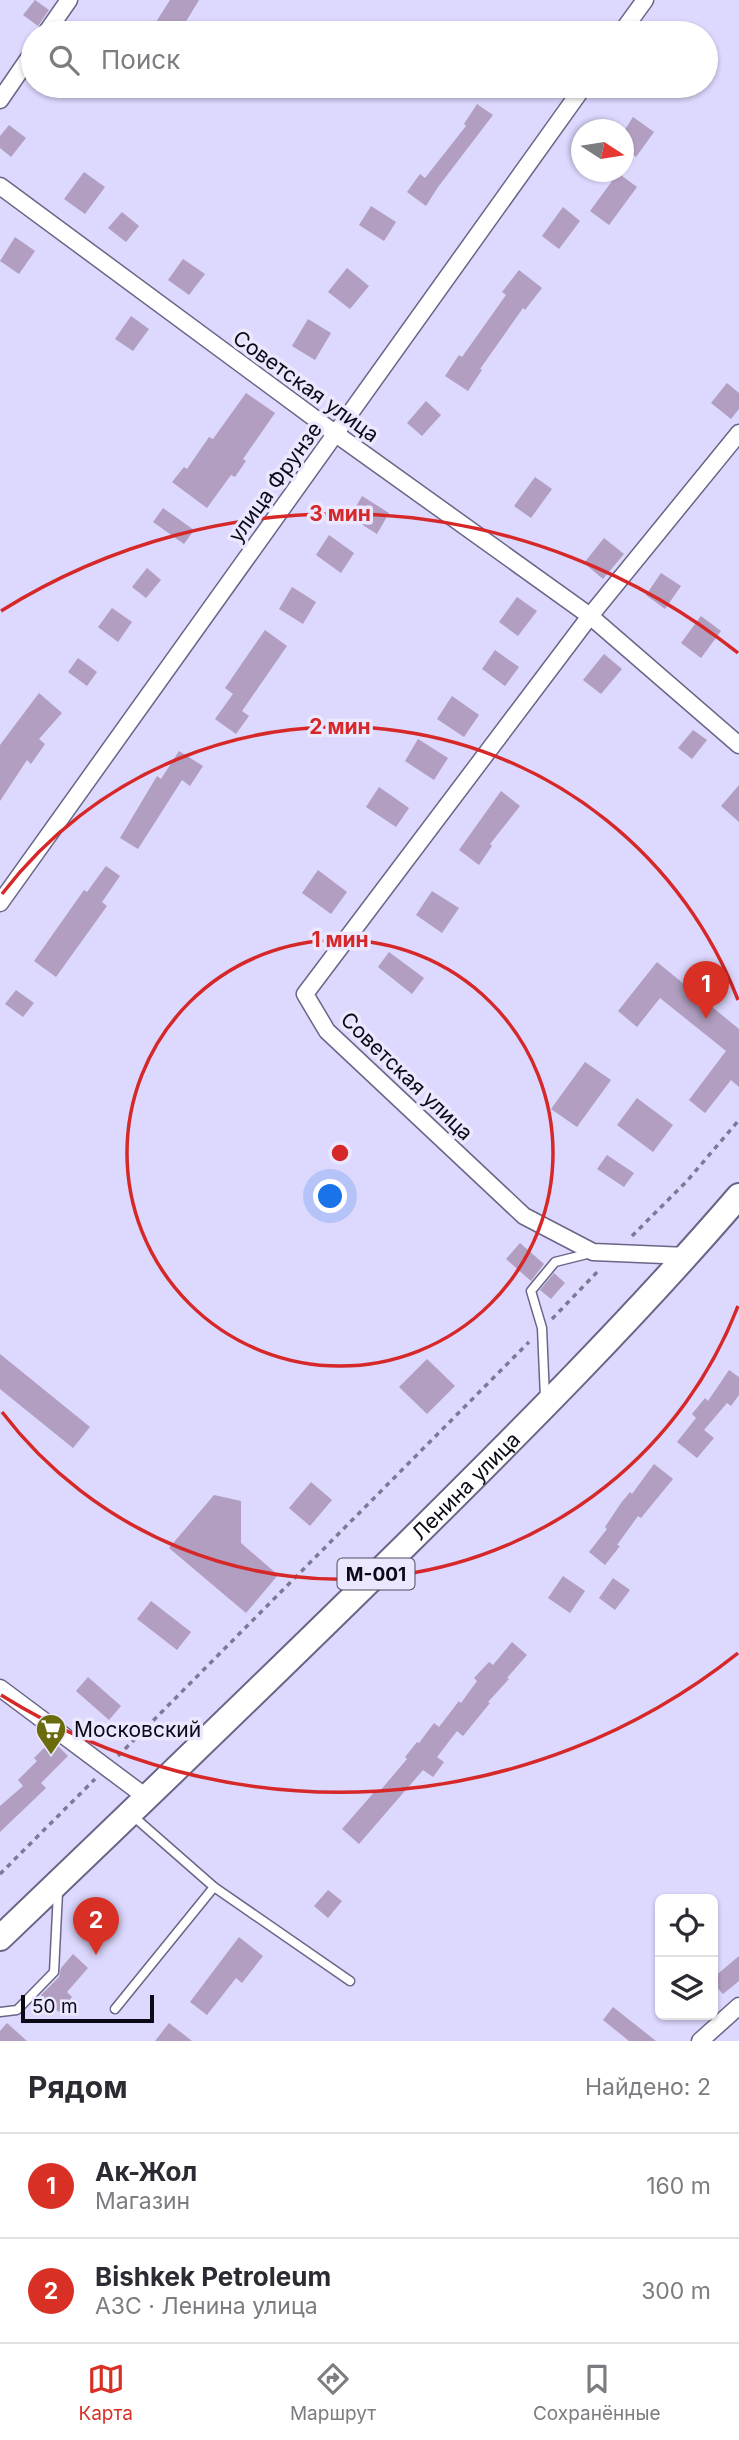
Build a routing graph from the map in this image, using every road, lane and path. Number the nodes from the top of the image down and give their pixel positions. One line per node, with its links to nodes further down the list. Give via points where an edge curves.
1 (69, 0): 3 (street)
2 (645, 0): 4 (street)
3 (54, 21)
4 (630, 21)
5 (21, 69): 7 (street)
6 (575, 98): 10 (street, улица Фрунзе)
7 (0, 100)
8 (1, 190): 10 (street, Советская улица)
9 (739, 433): 11 (street, Советская улица)
10 (336, 434): 11 (street, Советская улица); 13 (street, улица Фрунзе)
11 (590, 615): 12 (street, Советская улица); 16 (street, Советская улица, via 305,994 327,1031 524,1216)
12 (739, 745)
13 (0, 903)
14 (739, 1120): 17 (path)
15 (739, 1196): 18 (main road, Ленина улица / М-001)
16 (593, 1252): 17 (street, Советская улица); 19 (lane, via 555,1262 531,1291)
17 (616, 1253): 18 (street, Советская улица); 19 (path)
18 (687, 1256): 20 (main road, Ленина улица / М-001)
19 (542, 1328): 20 (lane); 22 (path)
20 (546, 1407): 23 (main road, Ленина улица / М-001)
21 (0, 1688): 22 (street)
22 (106, 1768): 23 (street); 24 (path)
23 (138, 1805): 25 (main road, Ленина улица / М-001); 26 (lane)
24 (0, 1874)
25 (59, 1882): 27 (main road, Ленина улица / М-001); 31 (lane, via 54,1972 17,2010)
26 (214, 1887): 28 (lane); 30 (lane)
27 (0, 1938)
28 (350, 1981)
29 (739, 2006): 32 (street)
30 (115, 2009)
31 (0, 2012)
32 (700, 2041)

